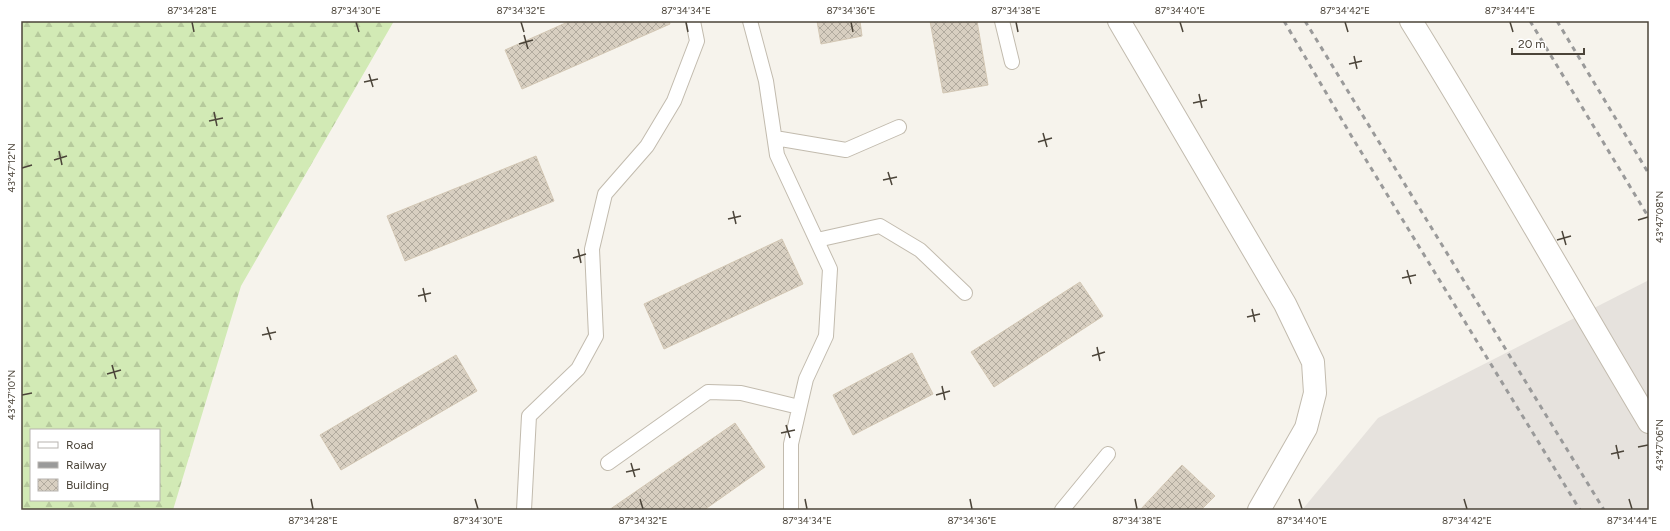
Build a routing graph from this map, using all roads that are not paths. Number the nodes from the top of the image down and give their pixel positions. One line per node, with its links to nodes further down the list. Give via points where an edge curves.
1 (693, 21): 15 (lane, via 697,41 674,101 647,146 605,194 592,249 596,336 578,369 529,416)
2 (750, 21): 8 (lane, via 766,81)
3 (1002, 21): 6 (lane)
4 (1119, 21): 18 (street, via 1285,304 1313,362 1315,393 1306,428)
5 (1411, 21): 12 (street)
6 (1012, 62)
7 (899, 127): 8 (lane, via 846,150)
8 (775, 138): 9 (lane, via 778,155)
9 (817, 240): 10 (lane, via 880,226 920,250); 11 (lane, via 830,269 826,336 806,379)
10 (965, 294)
11 (799, 407): 14 (lane, via 741,393 708,392); 16 (lane, via 790,444)
12 (1649, 422)
13 (1108, 454): 17 (lane)
14 (608, 463)
15 (524, 510)
16 (792, 510)
17 (1062, 510)
18 (1259, 510)

